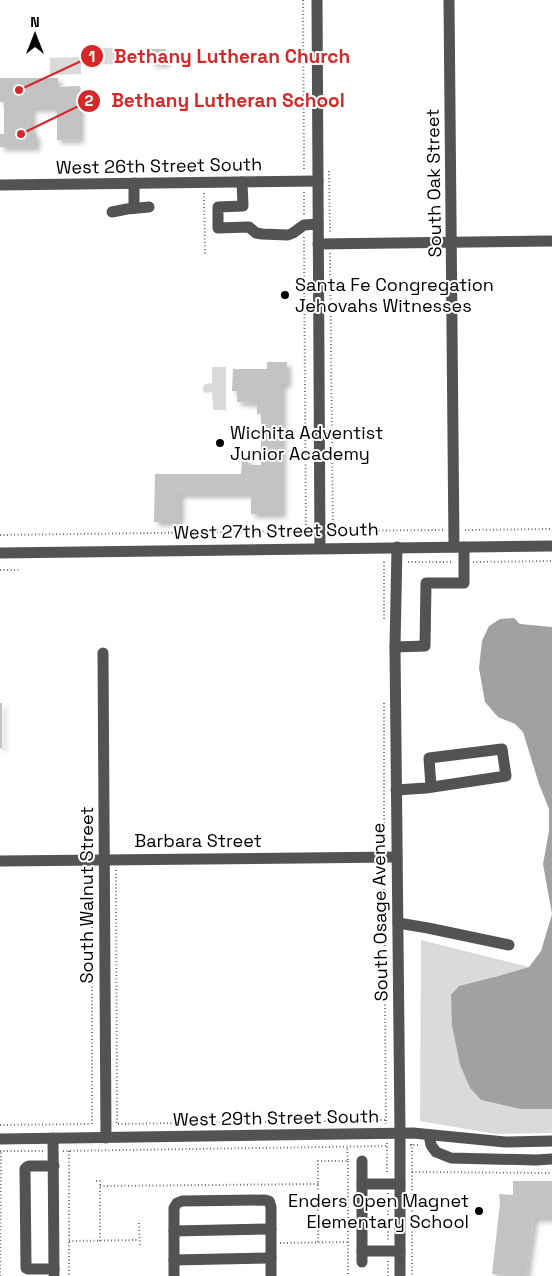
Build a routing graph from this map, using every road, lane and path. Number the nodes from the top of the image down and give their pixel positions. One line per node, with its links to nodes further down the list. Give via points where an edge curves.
1 (303, 0): 5 (path)
2 (317, 0): 6 (street)
3 (449, 0): 18 (street, South Oak Street)
4 (329, 167): 20 (path)
5 (304, 181): 6 (street, West 26th Street South); 7 (street, West 26th Street South); 15 (path)
6 (318, 181): 14 (street)
7 (242, 182): 8 (street, West 26th Street South); 10 (street)
8 (134, 183): 9 (street, West 26th Street South); 12 (street)
9 (0, 185)
10 (243, 206): 16 (street, via 248,206); 16 (street, via 218,206 218,228)
11 (149, 207): 12 (street)
12 (134, 208): 13 (street)
13 (112, 212)
14 (318, 224): 15 (street); 19 (street)
15 (304, 225): 16 (street, via 288,235 256,233); 23 (path)
16 (249, 227)
17 (552, 241): 18 (street)
18 (452, 242): 20 (street); 22 (street, South Oak Street)
19 (318, 244): 20 (street); 24 (street)
20 (330, 244): 25 (path)
21 (552, 529): 22 (path)
22 (454, 530): 25 (path); 28 (street, South Oak Street)
23 (306, 531): 24 (path); 26 (path); 27 (path)
24 (319, 531): 25 (path); 31 (street)
25 (333, 531)
26 (0, 536)
27 (306, 538)
28 (459, 546): 29 (street, West 27th Street South); 30 (street, West 27th Street South); 35 (street, South Oak Street, via 464,583 426,583 425,646)
29 (552, 546)
30 (397, 547): 31 (street, West 27th Street South); 35 (street, South Osage Avenue)
31 (320, 548): 32 (street, West 27th Street South)
32 (0, 553)
33 (0, 570): 34 (path)
34 (19, 570)
35 (394, 647): 38 (street, South Osage Avenue)
36 (103, 653): 41 (street, South Walnut Street)
37 (431, 787): 37 (street, via 506,776 502,749 429,758); 38 (street)
38 (396, 790): 39 (street, South Osage Avenue)
39 (397, 857): 41 (street, Barbara Street); 42 (street, South Osage Avenue)
40 (0, 860): 41 (street, Barbara Street)
41 (105, 860): 45 (street, South Walnut Street)
42 (398, 923): 43 (street); 51 (street, South Osage Avenue)
43 (509, 945)
44 (386, 1120): 45 (path)
45 (106, 1124): 46 (path); 50 (street, South Walnut Street)
46 (0, 1126)
47 (429, 1135): 51 (street, West 29th Street South, via 414,1133); 52 (street, West 29th Street South); 56 (street)
48 (0, 1138): 49 (street, West 29th Street South)
49 (53, 1138): 50 (street, West 29th Street South); 58 (street)
50 (106, 1138): 51 (street, West 29th Street South)
51 (400, 1139): 54 (path); 55 (path); 70 (street, South Osage Avenue)
52 (497, 1141): 53 (street, West 29th Street South); 60 (street)
53 (552, 1141)
54 (412, 1144): 56 (path); 65 (path)
55 (347, 1147): 59 (path); 62 (path)
56 (433, 1147): 60 (street, via 436,1152 451,1158)
57 (1, 1151): 58 (path); 86 (path)
58 (54, 1151): 59 (path); 64 (street)
59 (69, 1151): 77 (path)
60 (496, 1159): 61 (street)
61 (552, 1159)
62 (348, 1161): 68 (path, via 318,1160); 79 (path)
63 (362, 1161): 69 (street)
64 (54, 1166): 85 (street); 85 (street, via 26,1167 26,1268)
65 (412, 1172): 66 (path); 92 (path)
66 (552, 1173)
67 (96, 1181): 71 (path, via 100,1181)
68 (318, 1184): 71 (path); 78 (path)
69 (362, 1184): 70 (street); 82 (street, via 362,1257)
70 (400, 1184): 82 (street, South Osage Avenue)
71 (100, 1186): 75 (path)
72 (139, 1223): 76 (path)
73 (271, 1229): 74 (street); 74 (street, via 269,1201 256,1200 177,1203); 83 (street)
74 (174, 1231): 84 (street)
75 (100, 1240): 76 (path); 77 (path)
76 (139, 1240): 81 (path)
77 (69, 1241): 87 (path)
78 (318, 1242): 79 (path); 80 (path)
79 (348, 1242): 90 (path)
80 (276, 1243)
81 (140, 1247)
82 (400, 1252): 91 (street, South Osage Avenue)
83 (271, 1258): 84 (street); 89 (street)
84 (174, 1260): 88 (street)
85 (54, 1272)
86 (0, 1276)
87 (69, 1276)
88 (174, 1276)
89 (271, 1276)
90 (348, 1276)
91 (400, 1276)
92 (412, 1276)

